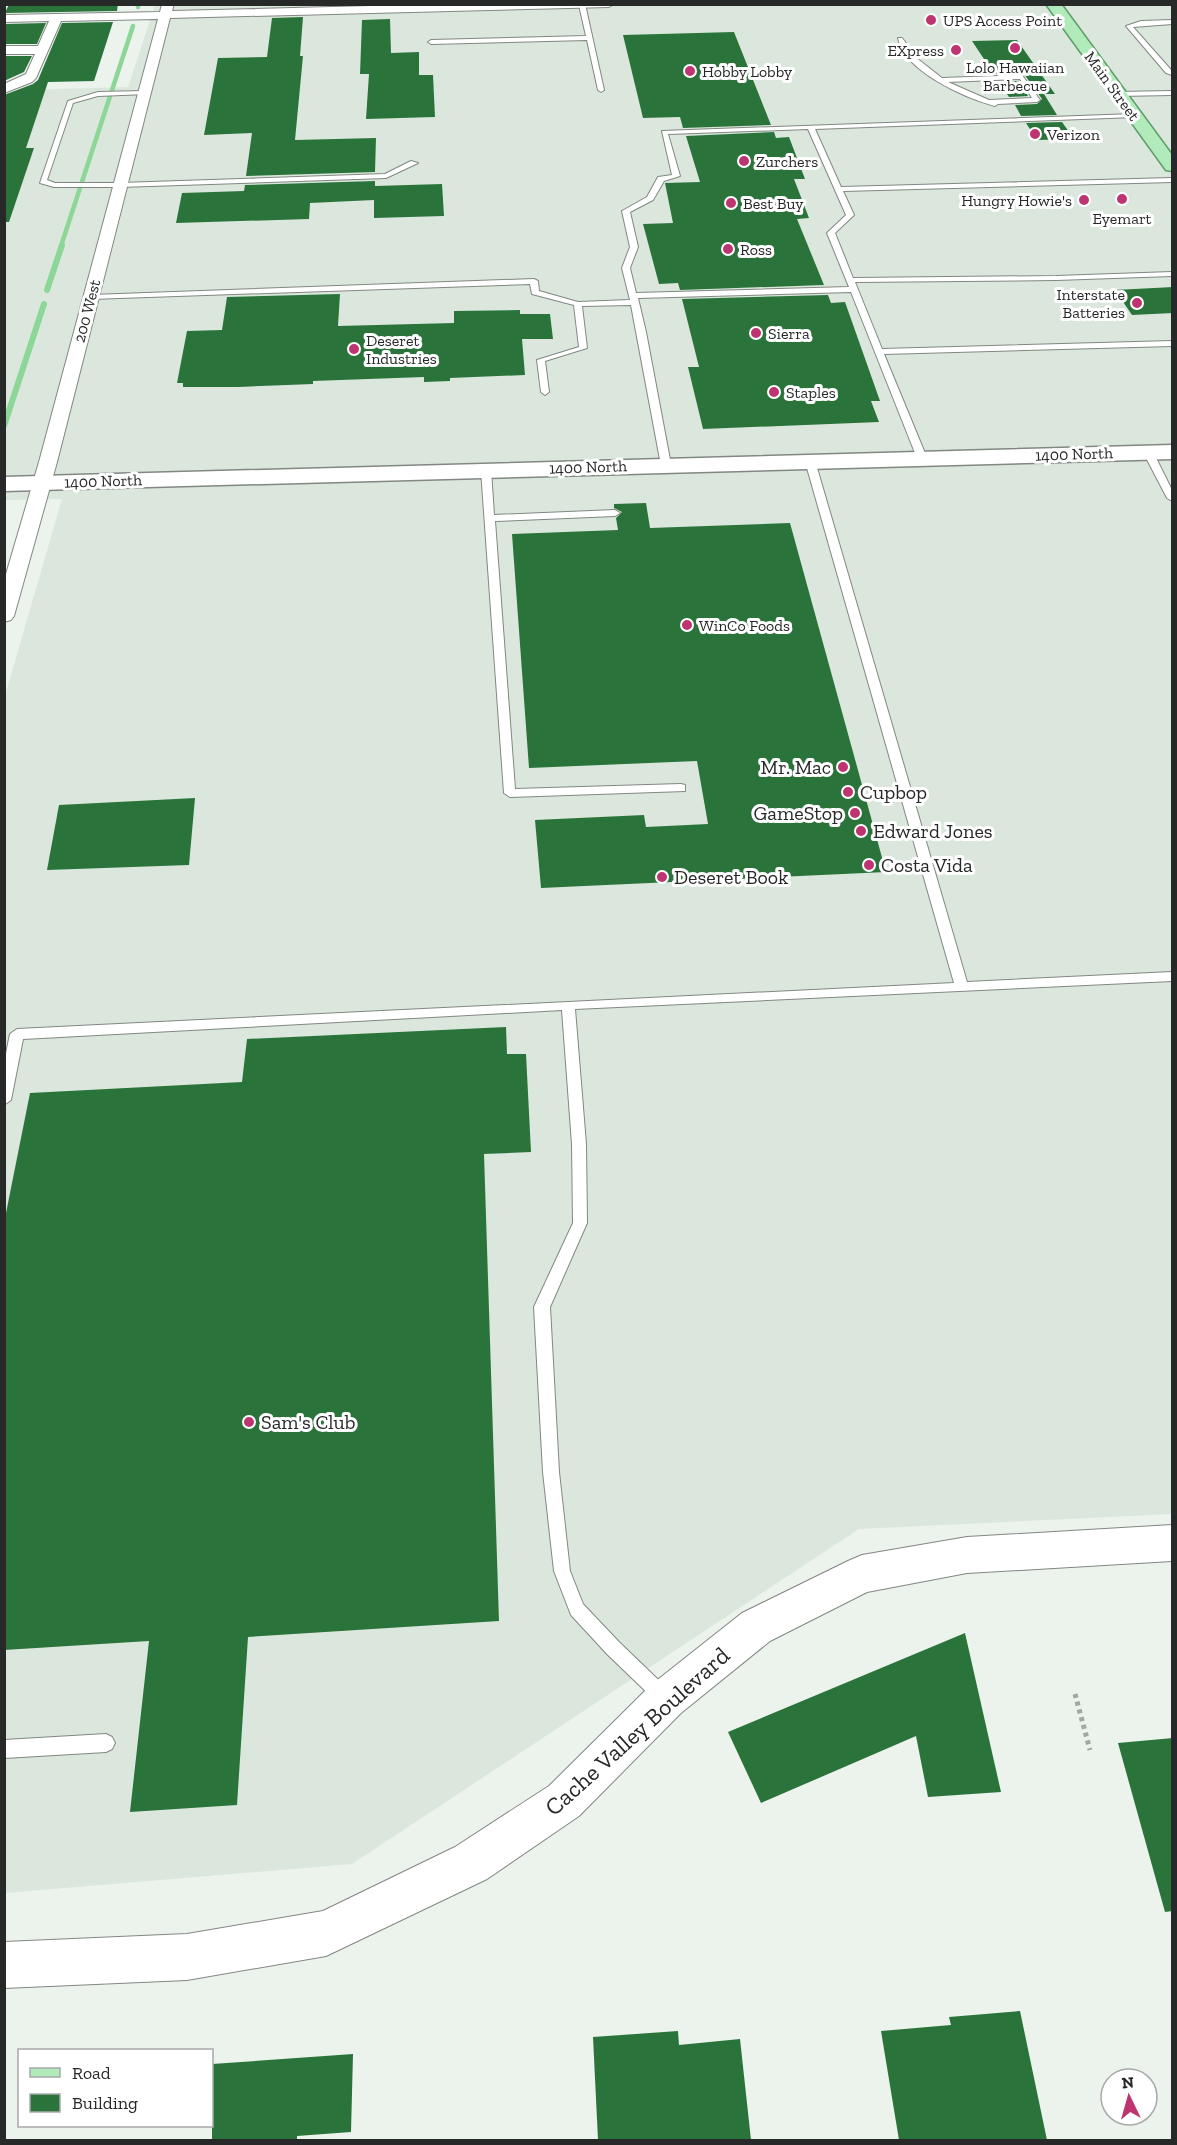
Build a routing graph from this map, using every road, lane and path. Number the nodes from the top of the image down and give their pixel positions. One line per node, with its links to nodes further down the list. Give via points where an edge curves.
1 (609, 4): 3 (street)
2 (1053, 4): 25 (main road, Main Street)
3 (582, 5): 4 (street); 8 (lane)
4 (167, 9): 5 (street); 23 (street, 200 West)
5 (57, 17): 6 (street); 15 (street)
6 (4, 19)
7 (1173, 22): 10 (lane, via 1129,26)
8 (590, 38): 12 (lane); 22 (lane)
9 (900, 39): 20 (lane, via 912,57)
10 (1140, 39): 11 (lane); 14 (lane)
11 (1150, 39)
12 (431, 42)
13 (1157, 46): 14 (lane)
14 (1147, 47): 17 (lane)
15 (43, 50): 16 (street); 21 (street, via 28,79)
16 (4, 51)
17 (1154, 55): 18 (lane); 19 (lane)
18 (1164, 55)
19 (1173, 73)
20 (943, 80): 26 (lane); 26 (lane, via 1022,77 1036,100)
21 (4, 89)
22 (601, 90)
23 (145, 93): 34 (street, 200 West); 34 (lane, via 98,94 70,102 43,181 54,185)
24 (1173, 93): 25 (lane)
25 (1118, 94): 27 (main road, Main Street)
26 (988, 102): 28 (lane, via 1001,106)
27 (1134, 116): 28 (lane); 30 (main road, Main Street)
28 (1011, 119): 29 (lane)
29 (811, 127): 35 (lane); 39 (lane, via 664,132 676,176 661,178 650,198 626,211 634,247 626,268)
30 (1166, 149): 32 (main road, Main Street)
31 (414, 163): 34 (lane, via 386,176)
32 (1173, 166)
33 (1173, 180): 35 (lane)
34 (120, 185): 38 (street, 200 West)
35 (838, 189): 37 (lane, via 850,215 831,233)
36 (1173, 274): 37 (lane)
37 (852, 284): 39 (lane); 42 (lane)
38 (91, 297): 40 (lane, via 534,281 535,292); 50 (street, 200 West)
39 (633, 299): 40 (lane); 48 (lane)
40 (578, 304): 43 (lane, via 583,348 541,360)
41 (1173, 343): 42 (lane)
42 (881, 352): 46 (lane)
43 (545, 392)
44 (1148, 452): 45 (main road, 1400 North); 46 (main road, 1400 North); 52 (lane)
45 (1173, 452)
46 (922, 458): 47 (main road, 1400 North)
47 (810, 461): 48 (main road, 1400 North); 58 (lane)
48 (666, 465): 49 (main road, 1400 North)
49 (486, 470): 50 (main road, 1400 North); 54 (lane)
50 (42, 482): 51 (main road, 1400 North); 55 (street, 200 West)
51 (4, 483)
52 (1172, 495)
53 (615, 513): 54 (lane)
54 (490, 518): 56 (lane, via 510,793)
55 (4, 616)
56 (681, 788)
57 (1173, 977): 58 (lane)
58 (962, 988): 59 (lane)
59 (568, 1005): 60 (lane, via 17,1034); 63 (lane, via 579,1144 580,1223 542,1307 562,1571 577,1609)
60 (4, 1100)
61 (1173, 1543): 63 (street, Cache Valley Boulevard, via 967,1555 862,1575 756,1626)
62 (1075, 1694): 66 (path)
63 (666, 1699): 67 (street, Cache Valley Boulevard, via 564,1801 471,1863 326,1933 187,1957)
64 (106, 1743): 65 (lane)
65 (4, 1749)
66 (1090, 1750)
67 (4, 1965)

